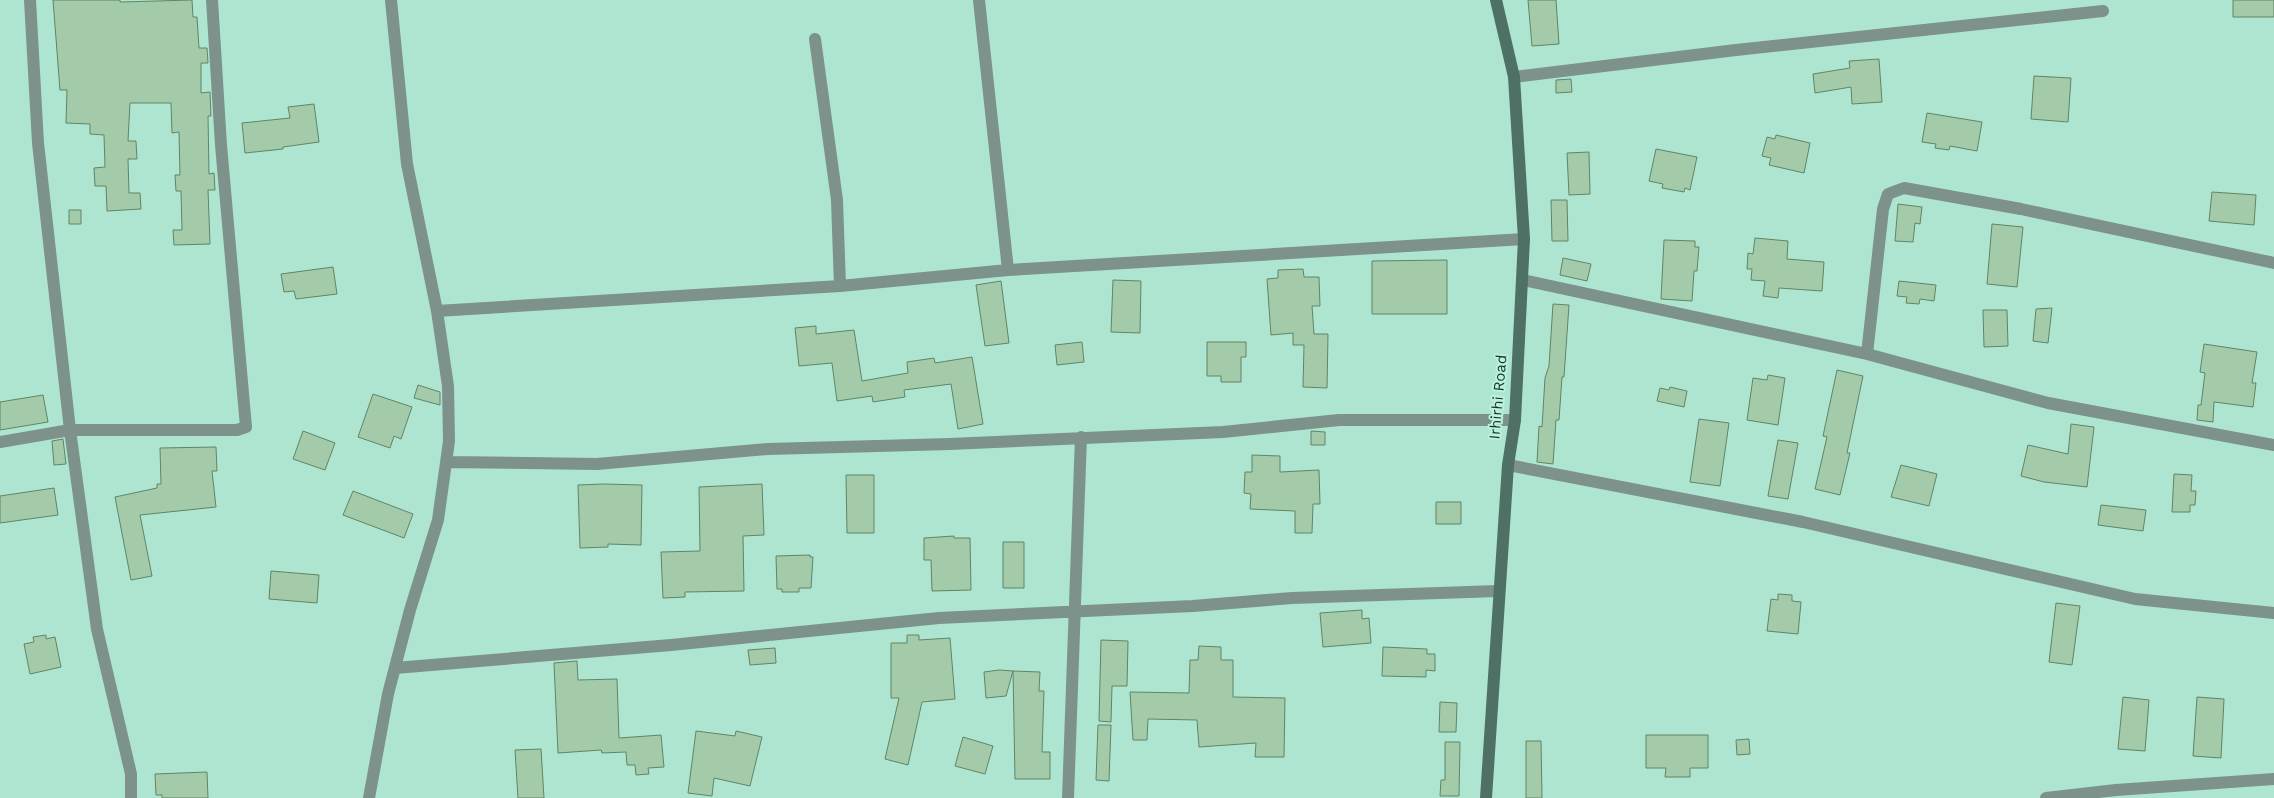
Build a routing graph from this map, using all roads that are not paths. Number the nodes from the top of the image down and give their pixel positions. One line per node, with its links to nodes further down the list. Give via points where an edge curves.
1 (30, 0): 17 (street, via 38,143)
2 (212, 0): 17 (street, via 221,145 246,428)
3 (391, 0): 14 (street, via 408,164)
4 (979, 0): 11 (street)
5 (1496, 0): 8 (street, Irhirhi Road)
6 (2103, 11): 8 (street)
7 (815, 39): 13 (street, via 837,200)
8 (1514, 77): 9 (street, Irhirhi Road)
9 (1524, 239): 11 (street); 12 (street, Irhirhi Road)
10 (2274, 262): 15 (street, via 1904,188 1888,194 1884,209)
11 (1008, 270): 13 (street)
12 (1523, 280): 15 (street); 16 (street, Irhirhi Road)
13 (840, 286): 14 (street)
14 (437, 311): 21 (street, via 448,386)
15 (1867, 354): 20 (street, via 2048,404)
16 (1515, 420): 18 (street, via 1339,420 1223,432); 22 (street, Irhirhi Road)
17 (70, 430): 19 (street); 28 (street, via 97,629 131,774)
18 (1081, 437): 21 (street, via 768,449 596,464); 24 (street)
19 (0, 442)
20 (2274, 445)
21 (446, 462): 26 (street, via 438,520)
22 (1508, 465): 23 (street, Irhirhi Road); 25 (street, via 1803,522 2135,599)
23 (1498, 591): 24 (street, via 1292,598); 31 (street, Irhirhi Road)
24 (1074, 611): 26 (street, via 939,618); 30 (street)
25 (2274, 613)
26 (395, 668): 29 (street)
27 (2274, 779): 32 (street)
28 (131, 798)
29 (369, 798)
30 (1068, 798)
31 (1486, 798)
32 (2046, 798)

